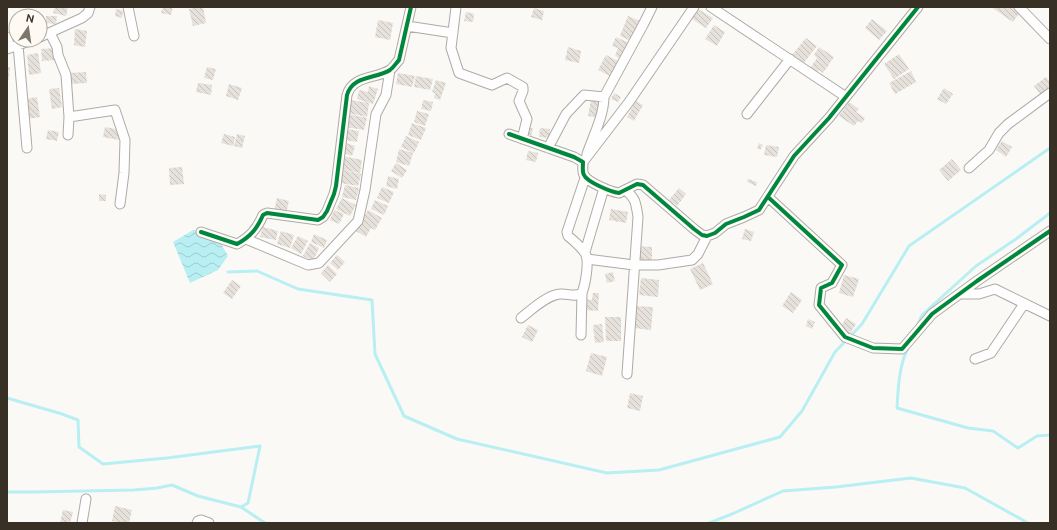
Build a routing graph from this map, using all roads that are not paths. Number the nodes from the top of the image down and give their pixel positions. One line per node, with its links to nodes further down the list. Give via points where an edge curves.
1 (90, 7): 11 (street, via 82,18)
2 (128, 7): 13 (street)
3 (411, 7): 10 (street)
4 (456, 7): 12 (street)
5 (652, 7): 19 (street)
6 (694, 7): 28 (street, via 629,102)
7 (711, 7): 16 (street)
8 (918, 7): 20 (street)
9 (1019, 7): 14 (street)
10 (407, 26): 12 (street); 17 (street, via 399,60)
11 (50, 33): 22 (street, via 66,75)
12 (453, 33): 25 (street, via 451,48 459,73 492,85 507,78 523,87 519,101 527,119)
13 (134, 36)
14 (1050, 39)
15 (12, 48): 26 (street)
16 (790, 59): 20 (street); 21 (street)
17 (390, 70): 38 (street, via 355,82 349,89 336,186 323,217 318,220 267,213); 38 (street, via 386,95 376,114 358,221 319,263 308,265)
18 (1050, 94): 29 (street, via 1008,124 989,150)
19 (604, 97): 27 (street, via 584,95 566,114); 28 (street, via 600,119)
20 (846, 97): 33 (street, via 794,156)
21 (747, 114)
22 (69, 116): 24 (street); 34 (street, via 115,110 125,140)
23 (509, 134): 25 (street)
24 (68, 135)
25 (522, 139): 27 (street)
26 (27, 148)
27 (548, 148): 28 (street)
28 (583, 162): 30 (street, via 582,174)
29 (969, 168)
30 (585, 178): 31 (street); 39 (street, via 567,232)
31 (604, 188): 32 (street, via 619,193); 39 (street)
32 (625, 190): 37 (street, via 637,184 643,185 694,230); 40 (street, via 632,195 638,217)
33 (768, 197): 37 (street, via 759,210 726,224); 42 (street, via 842,265 832,283 821,288 819,305 844,337 873,348 902,348 932,314)
34 (120, 204)
35 (201, 232): 38 (street, via 237,244)
36 (1048, 234): 42 (street)
37 (707, 236): 40 (street, via 692,260 658,265)
38 (246, 239)
39 (586, 256): 40 (street); 41 (street)
40 (634, 265): 48 (street)
41 (582, 293): 45 (street, via 577,296 559,294 547,298); 46 (street)
42 (959, 294): 43 (street, via 979,294 995,289)
43 (1024, 304): 44 (street); 47 (street, via 991,353)
44 (1050, 316)
45 (521, 318)
46 (581, 335)
47 (975, 359)
48 (627, 374)
49 (86, 499): 50 (street)
50 (82, 523)
51 (197, 523): 52 (street, via 201,520)
52 (209, 523)

